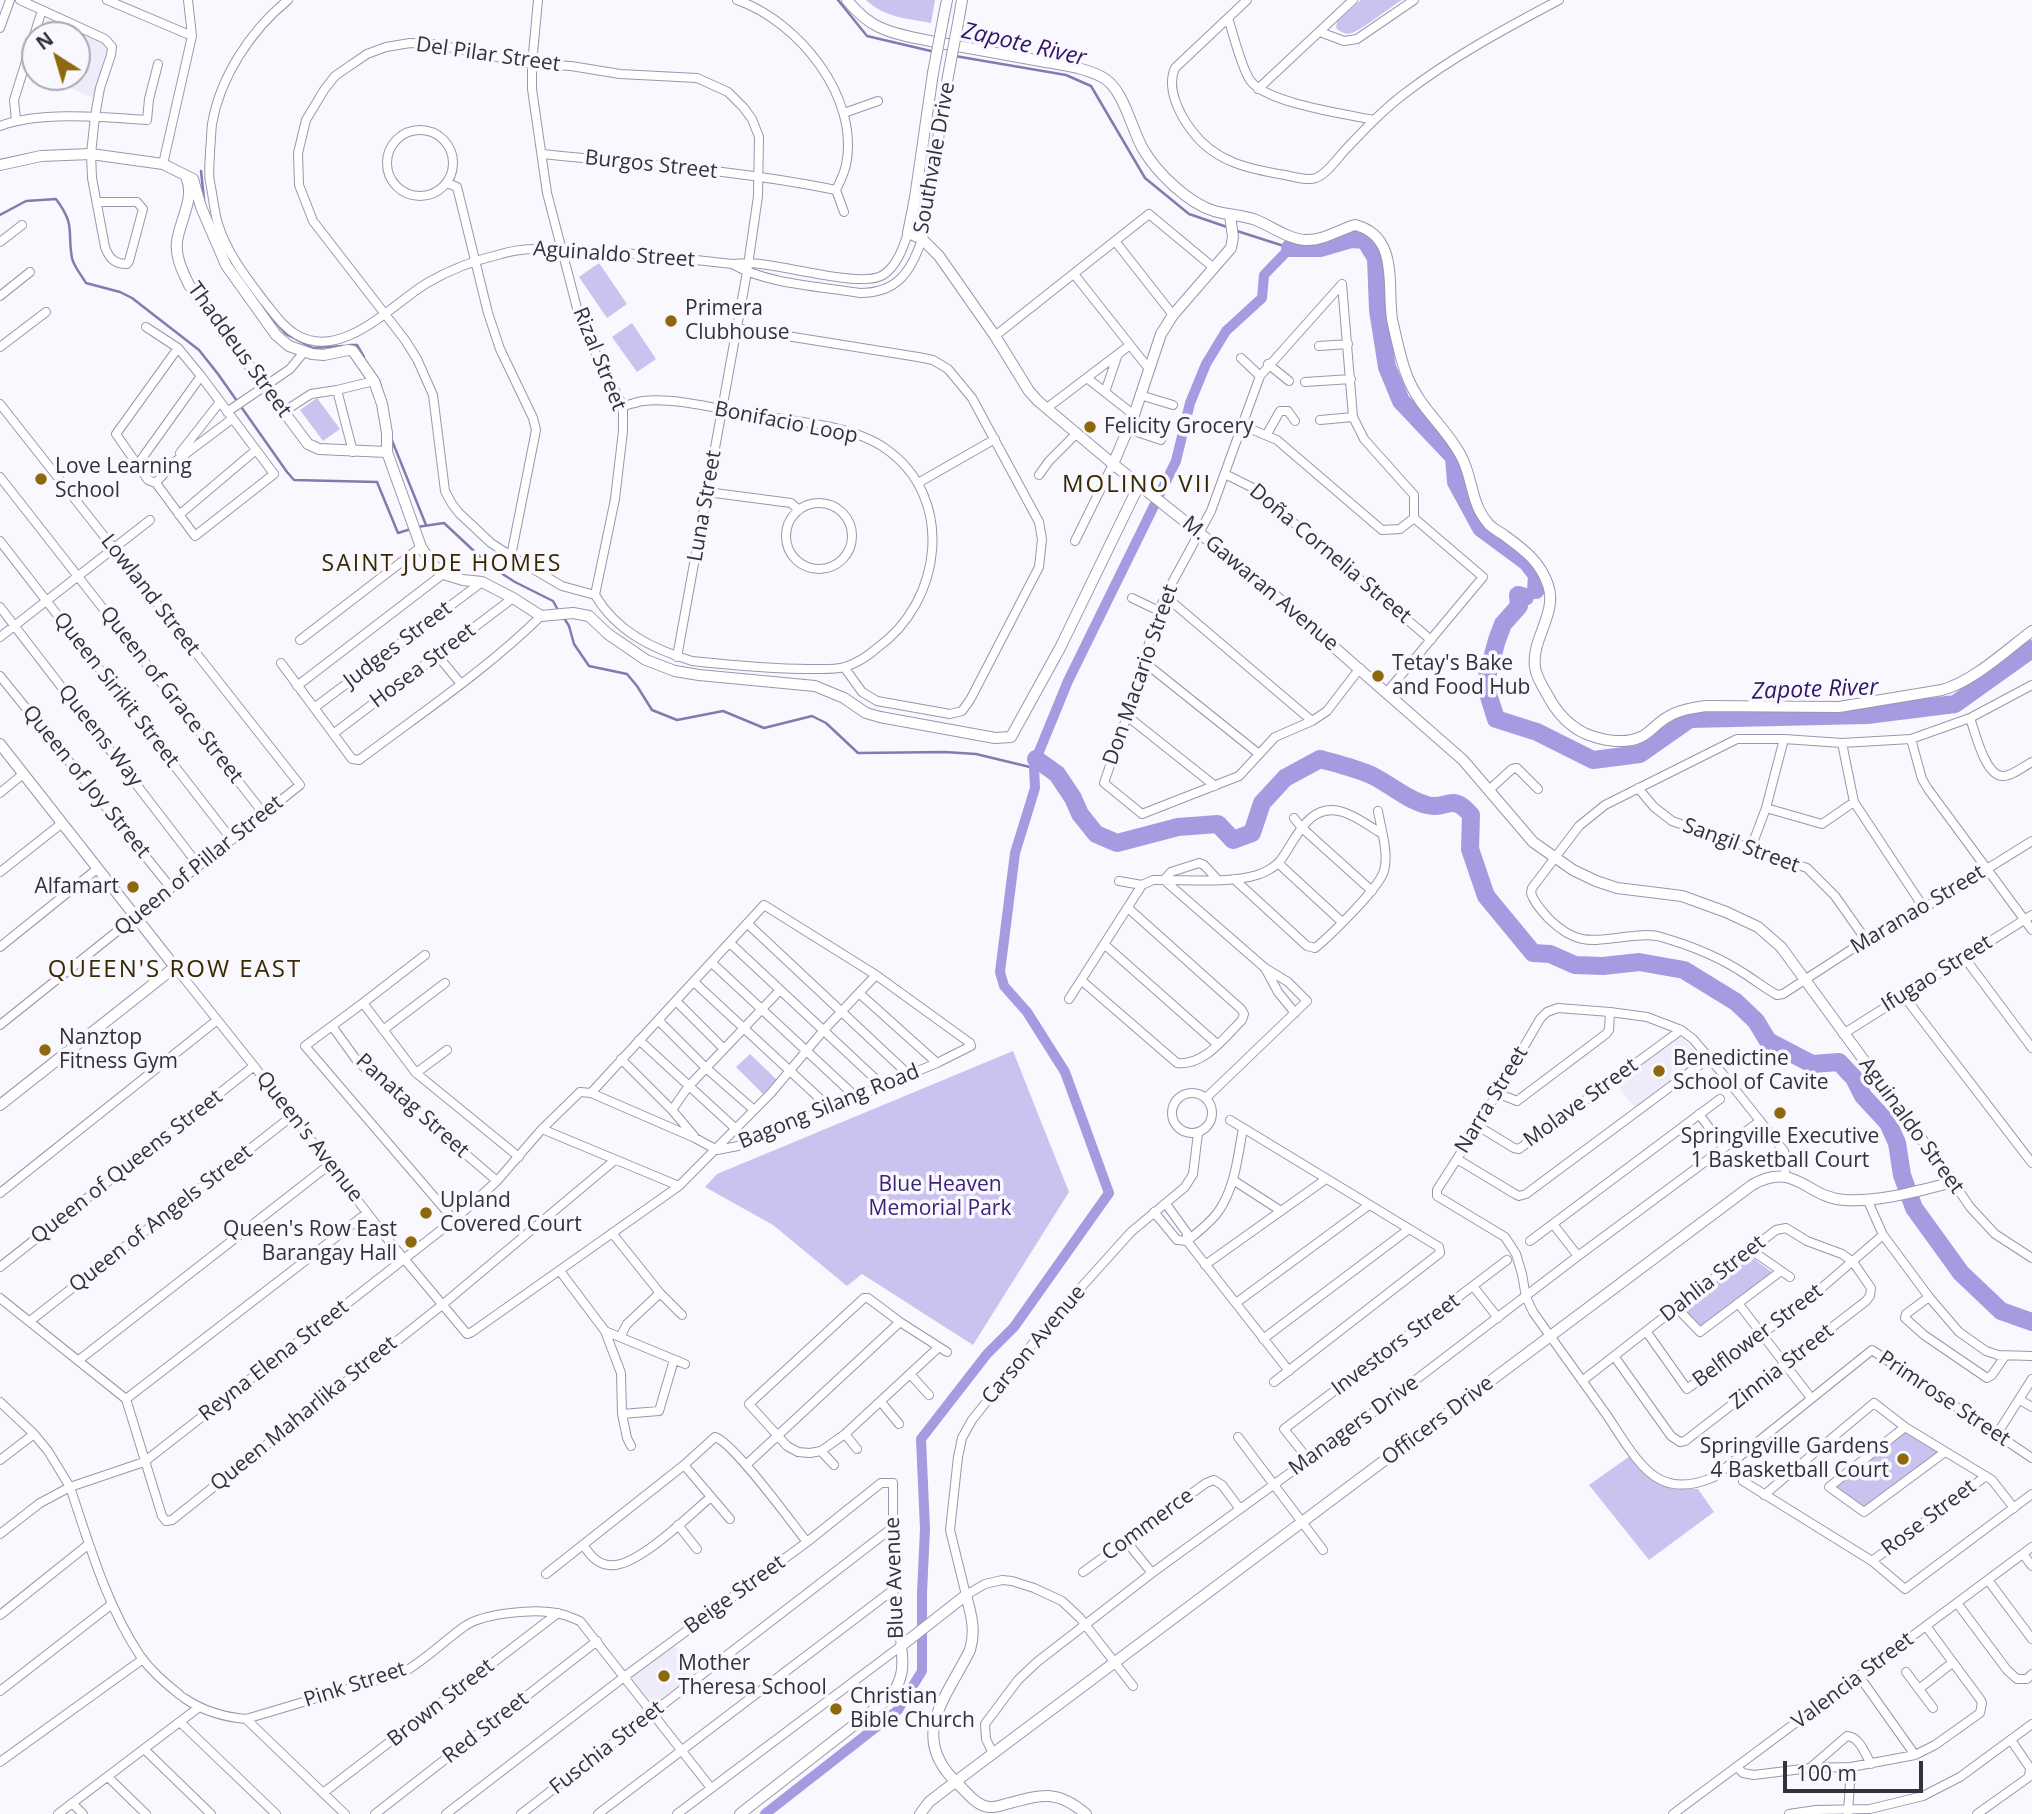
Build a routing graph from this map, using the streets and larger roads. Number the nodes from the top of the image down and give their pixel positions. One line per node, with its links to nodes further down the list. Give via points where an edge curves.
1 (10, 0): 17 (street)
2 (20, 0): 15 (street)
3 (188, 0): 19 (street)
4 (288, 0): 57 (street, Aguinaldo Street, via 261,24 224,83 212,124 209,174 218,223 249,282 298,335 317,342 340,339)
5 (538, 0): 21 (street, Rizal Street)
6 (737, 0): 24 (street, via 780,22 800,40 821,67)
7 (847, 0): 39 (street, via 868,21 890,31 1072,67 1108,80 1151,162 1190,198)
8 (947, 0): 41 (street, Southvale Drive, bridge)
9 (962, 0): 42 (street, Southvale Drive, bridge)
10 (1247, 0): 16 (street)
11 (1353, 0): 18 (street)
12 (1414, 0): 18 (street, via 1357,39 1345,41)
13 (1559, 0): 27 (street, via 1439,69)
14 (111, 1): 19 (street)
15 (42, 10): 25 (street, via 105,38 112,47); 26 (street, via 15,100)
16 (1228, 18): 22 (street, via 1249,79); 27 (street, via 1171,76 1182,117 1213,153 1256,170 1313,179)
17 (0, 28)
18 (1320, 32): 22 (street)
19 (192, 36): 31 (street)
20 (158, 64): 25 (street, via 147,120)
21 (532, 64): 30 (street, Rizal Street); 34 (street, Del Pilar Street, via 711,83 728,92 752,119 759,137); 57 (street, Del Pilar Street, via 433,44 386,47 335,76 313,105 298,153 299,185 313,220)
22 (1258, 89): 27 (street)
23 (877, 101): 24 (street)
24 (844, 114): 36 (street, via 849,144 846,166)
25 (94, 116): 26 (street); 29 (street)
26 (16, 120): 28 (street)
27 (1374, 120)
28 (0, 126)
29 (91, 154): 31 (street); 32 (street, via 41,156); 37 (street)
30 (542, 154): 34 (street, Burgos Street); 45 (street, Rizal Street)
31 (163, 164): 33 (street)
32 (0, 165)
33 (185, 175): 67 (street, via 196,184 210,231 232,275 276,335); 79 (street, Thaddeus Street, via 191,186 177,242 180,264 189,285)
34 (759, 178): 36 (street, Burgos Street); 47 (street, Del Pilar Street)
35 (447, 183): 35 (street, via 452,173 451,151 438,134 416,129 396,139 386,169 397,188 418,197 439,191); 46 (street, via 457,187)
36 (835, 190): 38 (street)
37 (98, 202): 37 (street, via 109,257 127,264 143,209 137,202)
38 (844, 212)
39 (1232, 219): 49 (street, via 1231,248); 136 (street, via 1247,217 1303,240 1355,225 1373,231 1382,243 1389,269 1392,319 1406,375 1419,402 1461,454 1480,513 1489,525 1531,555 1548,583 1550,605 1535,667 1553,705 1581,732 1602,740 1630,740 1687,708 1839,707 1942,690 1967,680)
40 (22, 225): 44 (street)
41 (908, 233): 42 (street); 52 (street, Southvale Drive, via 898,258 882,276 861,279)
42 (922, 239): 54 (street, Southvale Drive, via 900,280 882,290 860,293); 61 (street)
43 (1115, 241): 49 (street, via 1149,214); 53 (street); 58 (street)
44 (0, 242)
45 (562, 250): 46 (street, Aguinaldo Street, via 522,250); 48 (street, Aguinaldo Street, via 631,252); 86 (street, Rizal Street, via 583,325)
46 (475, 262): 57 (street, Aguinaldo Street, via 428,283); 123 (street, via 500,349 536,430)
47 (749, 263): 48 (street, Aguinaldo Street); 51 (street, Del Pilar Street); 52 (street, Southvale Drive)
48 (732, 264): 51 (street, Aguinaldo Street)
49 (1214, 268): 58 (street)
50 (30, 272): 55 (street)
51 (747, 272): 54 (street, Southvale Drive); 60 (street, Luna Street)
52 (808, 272): 54 (street)
53 (1074, 274): 61 (street); 63 (street)
54 (806, 284)
55 (0, 296)
56 (46, 312): 65 (street)
57 (385, 313): 123 (street, Del Pilar Street, via 417,359 433,395 445,491 473,527)
58 (1174, 315): 71 (street, via 1161,334)
59 (146, 327): 66 (street)
60 (737, 328): 88 (street, Luna Street); 99 (street, via 933,360 962,385)
61 (995, 336): 87 (street, via 1029,391)
62 (1348, 344): 64 (street); 70 (street, Don Macario Street, via 1342,284); 75 (street)
63 (1130, 345): 68 (street); 71 (street)
64 (1319, 346)
65 (0, 347)
66 (178, 348): 72 (street); 104 (street, via 116,434)
67 (304, 352): 77 (street, via 354,351); 79 (street)
68 (1118, 354): 74 (street); 81 (street)
69 (1241, 358): 73 (street)
70 (1268, 364): 73 (street, Don Macario Street); 76 (street)
71 (1149, 369): 82 (street)
72 (201, 376): 83 (street); 104 (street)
73 (1260, 376): 95 (street, Don Macario Street)
74 (1087, 378): 81 (street); 87 (street)
75 (1351, 379): 78 (street); 92 (street)
76 (1289, 381)
77 (374, 382): 80 (street); 103 (street, via 382,404)
78 (1305, 382)
79 (264, 388): 89 (street, Thaddeus Street); 90 (street)
80 (337, 390): 89 (street, via 311,394); 102 (street)
81 (1105, 392): 91 (street)
82 (1140, 395): 85 (street); 91 (street)
83 (220, 402): 90 (street); 105 (street)
84 (0, 404): 122 (street, Lowland Street)
85 (1172, 405)
86 (622, 407): 88 (street, Bonifacio Loop, via 657,400); 127 (street, Rizal Street, via 615,499)
87 (1047, 408): 97 (street)
88 (722, 410): 111 (street, Bonifacio Loop, via 849,431 872,440 899,460); 113 (street, Luna Street)
89 (283, 412): 102 (street, Thaddeus Street, via 308,444)
90 (232, 413): 101 (street); 105 (street)
91 (1134, 415): 96 (street)
92 (1353, 417): 93 (street); 116 (street, via 1364,439 1414,495)
93 (1320, 420)
94 (1295, 421): 98 (street, via 1288,411 1280,411)
95 (1241, 425): 98 (street); 107 (street, Don Macario Street)
96 (1128, 429): 100 (street); 106 (street)
97 (1077, 433): 106 (street); 108 (street)
98 (1267, 434): 116 (street, via 1382,530 1400,529)
99 (995, 439): 111 (street); 144 (street, via 1039,522 1042,552 1039,568 966,707 950,714 877,701 862,692)
100 (1161, 440)
101 (256, 450): 115 (street); 115 (street, via 274,474 195,536)
102 (353, 452): 103 (street, Thaddeus Street)
103 (387, 452): 121 (street)
104 (138, 464): 110 (street, via 148,480)
105 (172, 464): 110 (street)
106 (1113, 464): 112 (street); 120 (street)
107 (1225, 474): 118 (street, Don Macario Street); 139 (street, Doña Cornelia Street, via 1253,488)
108 (1039, 475)
109 (0, 477): 125 (street, Queen of Grace Street)
110 (156, 483): 115 (street)
111 (918, 483): 144 (street, Bonifacio Loop, via 933,534 926,583 903,626 866,657)
112 (1142, 487): 118 (street, M. Gawaran Avenue); 134 (street, via 1011,737 880,717 815,686 675,671 646,660 589,616 573,612)
113 (707, 492): 114 (street, via 791,503); 141 (street, Luna Street)
114 (799, 510): 114 (street, via 821,504 843,513 852,542 845,557 832,567 802,565 790,553 789,523)
115 (179, 515)
116 (1415, 518): 139 (street, via 1483,577)
117 (150, 520): 122 (street)
118 (1200, 532): 128 (street, Don Macario Street); 145 (street, M. Gawaran Avenue)
119 (0, 541): 131 (street, Queen Sirikit Street)
120 (1075, 541)
121 (421, 547): 124 (street); 138 (street)
122 (114, 549): 125 (street); 163 (street, Lowland Street)
123 (511, 556): 127 (street, Del Pilar Street, via 562,586)
124 (443, 574): 126 (street); 149 (street)
125 (78, 576): 131 (street); 172 (street, Queen of Grace Street)
126 (482, 582): 129 (street); 151 (street, Judges Street)
127 (595, 596): 141 (street, via 621,627)
128 (1165, 596): 133 (street, Don Macario Street); 154 (street)
129 (513, 598): 134 (street); 140 (street, Hosea Street)
130 (1132, 598): 133 (street)
131 (47, 600): 135 (street); 177 (street, Queen Sirikit Street)
132 (0, 607): 135 (street, Queens Way)
133 (1159, 611): 142 (street, Don Macario Street)
134 (541, 616): 147 (street)
135 (15, 626): 137 (street); 182 (street, Queens Way)
136 (2032, 631)
137 (0, 637)
138 (300, 640)
139 (1431, 640): 150 (street)
140 (438, 656): 147 (street); 155 (street, Hosea Street)
141 (677, 657): 144 (street, via 784,669)
142 (1144, 662): 152 (street, Don Macario Street); 160 (street)
143 (281, 663): 149 (street)
144 (844, 667)
145 (1360, 668): 150 (street, M. Gawaran Avenue); 154 (street, via 1327,711)
146 (0, 676): 191 (street, Queen of Joy Street)
147 (461, 684): 155 (street, via 359,761 352,759)
148 (2032, 685): 153 (street)
149 (297, 686): 151 (street)
150 (1387, 692): 167 (street, M. Gawaran Avenue, via 1463,760)
151 (314, 709): 155 (street)
152 (1127, 716): 164 (street); 164 (street, Don Macario Street, via 1104,783 1142,814)
153 (1970, 718): 157 (street); 161 (street, via 1988,767 1995,774 2003,777)
154 (1312, 721): 160 (street, via 1275,737)
155 (333, 734)
156 (1784, 738): 158 (street); 165 (street, via 1737,739); 170 (street)
157 (1911, 739): 158 (street); 183 (street, via 1927,789)
158 (1842, 743): 169 (street)
159 (0, 744): 162 (street, Queen's Avenue)
160 (1259, 754): 164 (street, via 1239,776)
161 (2032, 762)
162 (23, 774): 168 (street); 174 (street, Queen's Avenue)
163 (300, 785): 172 (street, Queen of Pillar Street)
164 (1214, 786)
165 (1638, 788): 179 (street, Sangil Street, via 1672,821); 180 (street, via 1605,805 1579,826)
166 (1538, 789): 167 (street, via 1517,768)
167 (1489, 790): 180 (street, M. Gawaran Avenue, via 1532,842)
168 (0, 793)
169 (1854, 802): 170 (street, via 1822,824); 194 (street)
170 (1766, 808): 179 (street)
171 (1378, 811): 176 (street)
172 (264, 814): 177 (street, Queen of Pillar Street)
173 (1294, 818): 175 (street)
174 (61, 824): 184 (street, Queen's Avenue); 185 (street)
175 (1301, 827): 176 (street, via 1316,815 1336,810); 181 (street); 192 (street)
176 (1381, 833): 192 (street, via 1384,870)
177 (232, 840): 182 (street, Queen of Pillar Street)
178 (2032, 841): 183 (street, Maranao Street)
179 (1751, 848): 200 (street, Sangil Street, via 1807,868 1835,896)
180 (1553, 857): 210 (street, M. Gawaran Avenue, via 1617,888 1682,896 1758,927); 210 (street, Maranao Street, via 1531,892 1540,909 1568,934 1599,941 1662,937 1743,972 1777,995)
181 (1278, 863): 187 (street, via 1256,875); 197 (street)
182 (199, 866): 191 (street, Queen of Pillar Street)
183 (1988, 868): 194 (street, Maranao Street); 195 (street)
184 (97, 869): 196 (street, Queen's Avenue); 203 (street)
185 (0, 872)
186 (1217, 879): 187 (street); 188 (street); 188 (street, via 1199,863 1171,872)
187 (1234, 879): 197 (street, via 1310,947 1317,946)
188 (1164, 880): 190 (street); 208 (street)
189 (1119, 881): 190 (street)
190 (1142, 885): 193 (street)
191 (171, 888): 196 (street, Queen of Pillar Street)
192 (1372, 891): 197 (street)
193 (1128, 908): 202 (street); 234 (street, via 1244,1011 1242,1020)
194 (1924, 908): 200 (street, Maranao Street)
195 (2028, 917): 199 (street); 205 (street, Ifugao Street)
196 (135, 918): 207 (street, Queen's Avenue); 226 (street, Queen of Pillar Street)
197 (1342, 922)
198 (748, 924): 201 (street); 209 (street, via 761,907 768,906); 221 (street)
199 (2032, 930)
200 (1866, 940): 210 (street, Maranao Street)
201 (730, 943): 206 (street); 214 (street)
202 (1104, 944): 211 (street); 234 (street)
203 (0, 947)
204 (425, 955): 219 (street)
205 (1965, 957): 216 (street, Ifugao Street); 235 (street)
206 (712, 963): 212 (street); 220 (street)
207 (175, 967): 225 (street, Queen's Avenue); 254 (street)
208 (1265, 968): 223 (street); 223 (street, via 1307,1001)
209 (876, 975): 215 (street, Queen's Avenue); 241 (street, Bagong Silang Road, via 970,1043)
210 (1805, 979): 232 (street, Aguinaldo Street)
211 (1081, 980): 217 (street); 234 (street, via 1177,1063 1198,1061)
212 (694, 982): 218 (street); 228 (street)
213 (445, 983): 229 (street)
214 (780, 990): 220 (street); 231 (street)
215 (859, 993): 221 (street, Queen's Avenue); 241 (street)
216 (1903, 995): 232 (street, Ifugao Street); 273 (street)
217 (1069, 999)
218 (676, 1001): 224 (street); 236 (street)
219 (363, 1003): 227 (street); 229 (street)
220 (761, 1009): 228 (street); 238 (street)
221 (842, 1011): 231 (street, Queen's Avenue); 246 (street)
222 (1610, 1012): 230 (street, Narra Street, via 1647,1017); 250 (street, via 1606,1034 1517,1101); 250 (street, Narra Street, via 1558,1008 1548,1012)
223 (1295, 1013): 252 (street)
224 (658, 1020): 233 (street); 243 (street)
225 (216, 1021): 242 (street, Queen's Avenue); 281 (street)
226 (0, 1025)
227 (332, 1026): 278 (street, Panatag Street, via 358,1062); 288 (street, via 305,1046)
228 (743, 1029): 236 (street); 244 (street)
229 (383, 1030): 245 (street)
230 (1681, 1030): 239 (street, Narra Street); 262 (street, Molave Street, via 1519,1149)
231 (823, 1031): 238 (street, Queen's Avenue); 247 (street)
232 (1843, 1034): 279 (street, Aguinaldo Street)
233 (639, 1040): 240 (street); 248 (street)
234 (1217, 1044)
235 (2032, 1048)
236 (724, 1049): 243 (street)
237 (447, 1050): 245 (street)
238 (807, 1050): 244 (street, Queen's Avenue); 251 (street)
239 (1709, 1058): 261 (street, Narra Street); 271 (street, via 1526,1194 1515,1194)
240 (621, 1059): 249 (street); 256 (street)
241 (937, 1063): 246 (street, Bagong Silang Road)
242 (254, 1066): 259 (street, Queen's Avenue); 302 (street, Queen of Queens Street)
243 (706, 1068): 248 (street); 257 (street)
244 (790, 1071): 255 (street); 257 (street, Queen's Avenue)
245 (416, 1073): 270 (street)
246 (909, 1075): 247 (street, Bagong Silang Road)
247 (883, 1086): 251 (street, Bagong Silang Road)
248 (688, 1087): 256 (street); 265 (street)
249 (591, 1093): 264 (street, via 579,1092); 267 (street, Bagong Silang Road)
250 (1497, 1093): 262 (street, Narra Street)
251 (856, 1097): 255 (street, Bagong Silang Road)
252 (1206, 1098): 266 (street, Carson Avenue, via 1213,1114 1206,1129); 266 (street, via 1186,1094 1172,1109 1178,1128)
253 (1720, 1099): 258 (street)
254 (0, 1105)
255 (830, 1108): 269 (street, Bagong Silang Road, via 738,1146)
256 (672, 1110): 267 (street)
257 (754, 1110): 265 (street, Queen's Avenue)
258 (1699, 1114): 268 (street); 289 (street)
259 (292, 1116): 274 (street, Queen's Avenue); 317 (street, Queen of Angels Street)
260 (1230, 1120): 263 (street)
261 (1760, 1121): 268 (street, Managers Drive); 275 (street, Narra Street, via 1784,1151)
262 (1478, 1126): 271 (street, Narra Street)
263 (1243, 1128): 276 (street); 277 (street)
264 (542, 1129): 270 (street, Reyna Elena Street); 272 (street)
265 (736, 1129): 269 (street, Queen's Avenue)
266 (1198, 1133): 283 (street, Carson Avenue, via 1193,1174)
267 (695, 1138): 269 (street, Bagong Silang Road)
268 (1724, 1148): 296 (street, Managers Drive)
269 (717, 1150): 280 (street, Queen's Avenue)
270 (519, 1157): 278 (street, Reyna Elena Street)
271 (1457, 1159): 308 (street, Narra Street, via 1437,1196 1505,1237 1516,1254)
272 (615, 1160): 280 (street); 313 (street, Queen Maharlika Street)
273 (2032, 1163)
274 (329, 1165): 287 (street, Queen's Avenue); 328 (street)
275 (1785, 1176): 282 (street, via 1840,1200); 322 (street, Officers Drive, via 1763,1178 1752,1185)
276 (1326, 1179): 284 (street); 285 (street)
277 (1233, 1180): 285 (street); 293 (street, via 1220,1210)
278 (497, 1181): 288 (street, Reyna Elena Street)
279 (1953, 1182): 282 (street); 297 (street, Aguinaldo Street, via 1995,1234)
280 (679, 1186): 291 (street, Queen's Avenue)
281 (0, 1193)
282 (1867, 1199): 292 (street)
283 (1166, 1204): 286 (street, Carson Avenue); 293 (street, via 1187,1233)
284 (1368, 1205): 290 (street); 312 (street)
285 (1281, 1211): 301 (street)
286 (1154, 1212): 293 (street, via 1177,1240); 393 (street, Carson Avenue, via 1049,1323 962,1438 950,1530)
287 (368, 1213): 298 (street, Queen's Avenue); 339 (street)
288 (454, 1220): 298 (street, Reyna Elena Street)
289 (1553, 1224): 294 (street); 296 (street)
290 (1409, 1229): 324 (street); 332 (street, via 1440,1252)
291 (612, 1233): 303 (street, Queen's Avenue); 307 (street)
292 (1883, 1235): 300 (street, Belflower Street); 309 (street)
293 (1186, 1241): 301 (street)
294 (1530, 1241)
295 (1751, 1250): 300 (street, Dahlia Street, via 1776,1230 1786,1228); 304 (street); 314 (street, Dahlia Street)
296 (1578, 1256): 308 (street, Managers Drive)
297 (2032, 1258)
298 (405, 1260): 313 (street, Queen's Avenue); 359 (street, Reyna Elena Street)
299 (1507, 1260): 306 (street, Investors Street)
300 (1853, 1262): 321 (street, Belflower Street); 331 (street, Zinnia Street, via 1871,1287 1870,1296)
301 (1205, 1265): 312 (street)
302 (0, 1268)
303 (560, 1271): 313 (street, Queen's Avenue, via 467,1334); 319 (street)
304 (1781, 1271): 305 (street); 311 (street)
305 (1790, 1277)
306 (1473, 1286): 316 (street); 357 (street, Investors Street, via 1284,1429)
307 (660, 1293): 315 (street); 323 (street, via 627,1324)
308 (1526, 1297): 316 (street, Managers Drive); 322 (street, Narra Street)
309 (1929, 1297): 326 (street, via 1959,1332); 326 (street, via 1905,1318 1924,1335 1987,1378)
310 (0, 1298): 317 (street)
311 (1738, 1303): 314 (street, via 1700,1332); 321 (street)
312 (1236, 1304): 324 (street)
313 (442, 1305): 359 (street, Queen Maharlika Street, via 173,1520 162,1516)
314 (1676, 1307): 320 (street, Dahlia Street)
315 (682, 1315)
316 (1497, 1318): 357 (street, Managers Drive)
317 (30, 1321): 328 (street)
318 (900, 1322): 333 (street, via 943,1349); 350 (street); 350 (street, via 868,1298 859,1300 749,1404)
319 (606, 1331): 323 (street); 344 (street, via 621,1373)
320 (1646, 1331): 321 (street, Belflower Street, via 1687,1389); 325 (street, Dahlia Street)
321 (1761, 1334): 331 (street)
322 (1550, 1336): 335 (street, Primrose Street); 374 (street, Officers Drive)
323 (620, 1337): 329 (street)
324 (1263, 1339): 332 (street)
325 (1614, 1356): 331 (street, Zinnia Street, via 1680,1442); 335 (street, Dahlia Street)
326 (2005, 1356): 327 (street)
327 (2032, 1356)
328 (79, 1360): 339 (street)
329 (674, 1360): 330 (street); 344 (street, via 659,1411)
330 (685, 1364)
331 (1785, 1365): 338 (street)
332 (1289, 1371): 336 (street)
333 (910, 1374): 337 (street); 342 (street)
334 (2032, 1379): 340 (street)
335 (1582, 1381): 338 (street, Primrose Street, via 1649,1472 1677,1484 1714,1477)
336 (1274, 1382)
337 (929, 1395)
338 (1811, 1398): 349 (street, Primrose Street, via 1872,1350)
339 (126, 1399): 359 (street)
340 (2020, 1400): 343 (street); 349 (street)
341 (0, 1402): 347 (street, Pink Street)
342 (881, 1402): 345 (street); 348 (street)
343 (2032, 1407)
344 (622, 1414): 352 (street)
345 (899, 1424)
346 (1905, 1427): 355 (street); 355 (street, via 1829,1487 1864,1511); 369 (street, via 1874,1403)
347 (34, 1434): 358 (street); 367 (street, Pink Street)
348 (845, 1434): 353 (street); 354 (street)
349 (1997, 1434): 356 (street, Primrose Street)
350 (777, 1436): 354 (street, via 798,1452); 361 (street)
351 (1238, 1437): 366 (street)
352 (631, 1446)
353 (857, 1449)
354 (821, 1451): 362 (street)
355 (1945, 1452): 363 (street)
356 (2032, 1458)
357 (1308, 1459): 366 (street, Managers Drive)
358 (0, 1460)
359 (144, 1462): 367 (street, Reyna Elena Street)
360 (684, 1465): 361 (street, via 715,1437); 370 (street); 381 (street)
361 (746, 1465): 379 (street)
362 (834, 1465)
363 (1986, 1476): 371 (street); 386 (street, Rose Street)
364 (1743, 1481): 369 (street)
365 (893, 1483): 376 (street, Blue Avenue); 379 (street, Beige Street, via 881,1483)
366 (1274, 1484): 372 (street, Managers Drive); 374 (street)
367 (70, 1487): 377 (street, Reyna Elena Street); 380 (street, Pink Street)
368 (2032, 1494): 371 (street)
369 (1764, 1495): 386 (street)
370 (710, 1497): 373 (street); 375 (street)
371 (2014, 1508): 386 (street, via 1905,1589)
372 (1240, 1509): 378 (street, Commerce, via 1214,1480); 389 (street, Managers Drive)
373 (730, 1519)
374 (1302, 1523): 384 (street); 404 (street, Officers Drive)
375 (678, 1525): 381 (street, via 650,1549 621,1565 595,1560); 383 (street)
376 (892, 1528): 392 (street, Blue Avenue); 415 (street, Fuschia Street)
377 (0, 1534)
378 (1126, 1541): 388 (street, Commerce); 389 (street)
379 (807, 1542): 409 (street, Beige Street)
380 (89, 1544): 395 (street, Pink Street); 397 (street)
381 (584, 1546): 390 (street)
382 (2032, 1547): 385 (street, Valencia Street)
383 (697, 1549)
384 (1323, 1550)
385 (2023, 1554): 387 (street); 391 (street, Valencia Street)
386 (1872, 1561)
387 (2032, 1566)
388 (1083, 1572)
389 (1152, 1573): 398 (street, Managers Drive)
390 (546, 1574)
391 (1988, 1580): 394 (street, Valencia Street); 400 (street)
392 (893, 1590): 402 (street, Blue Avenue); 421 (street)
393 (965, 1595): 398 (street, via 1002,1580 1021,1583 1062,1601); 402 (street); 430 (street, via 974,1637 932,1731 937,1758)
394 (1957, 1603): 399 (street, Valencia Street); 407 (street, via 2007,1670 2017,1679)
395 (112, 1604): 403 (street, Pink Street); 412 (street)
396 (558, 1613): 401 (street, Pink Street, via 580,1621); 416 (street, Pink Street, via 480,1618 404,1672); 432 (street, Brown Street)
397 (0, 1615)
398 (1085, 1625): 404 (street); 422 (street, Managers Drive, via 1026,1672 985,1724)
399 (1926, 1626): 405 (street); 408 (street, Valencia Street)
400 (2032, 1639)
401 (597, 1641): 409 (street, Pink Street); 441 (street, Red Street)
402 (901, 1646): 431 (street, Blue Avenue); 446 (street, via 902,1675 890,1697)
403 (142, 1659): 413 (street, Pink Street); 424 (street)
404 (1115, 1663): 410 (street); 422 (street, Officers Drive)
405 (1952, 1663): 411 (street); 423 (street, via 1980,1699 1980,1713)
406 (1906, 1672): 411 (street)
407 (2032, 1674)
408 (1859, 1676): 423 (street); 426 (street, Valencia Street)
409 (624, 1677): 415 (street, Pink Street); 442 (street, Beige Street)
410 (1133, 1686)
411 (1919, 1689): 414 (street)
412 (0, 1691)
413 (198, 1708): 416 (street, Pink Street); 417 (street)
414 (1933, 1709)
415 (652, 1713): 421 (street, Pink Street); 443 (street, Fuschia Street)
416 (246, 1719): 432 (street)
417 (180, 1722): 420 (street); 439 (street)
418 (2032, 1724): 419 (street)
419 (2011, 1741): 434 (street, via 1923,1797); 451 (street, via 2030,1768 2029,1777)
420 (144, 1749): 429 (street); 438 (street)
421 (681, 1752): 431 (street, Pink Street); 444 (street)
422 (993, 1754): 430 (street, Officers Drive)
423 (1914, 1755): 425 (street)
424 (0, 1762)
425 (1871, 1764): 427 (street); 428 (street, via 1856,1740 1847,1736)
426 (1737, 1767): 428 (street, via 1754,1775); 449 (street, Valencia Street)
427 (1851, 1767): 428 (street); 434 (street)
428 (1810, 1768)
429 (108, 1777): 433 (street); 437 (street)
430 (955, 1782): 447 (street, Officers Drive); 448 (street, via 984,1806 1051,1795)
431 (711, 1788): 445 (street, Blue Avenue)
432 (323, 1793): 440 (street)
433 (72, 1803): 435 (street); 436 (street)
434 (1848, 1812): 450 (street)
435 (58, 1814)
436 (83, 1814)
437 (146, 1814)
438 (211, 1814)
439 (276, 1814)
440 (345, 1814)
441 (375, 1814)
442 (446, 1814)
443 (522, 1814)
444 (598, 1814)
445 (677, 1814)
446 (740, 1814)
447 (920, 1814)
448 (1086, 1814)
449 (1674, 1814)
450 (1789, 1814)
451 (1977, 1814)

